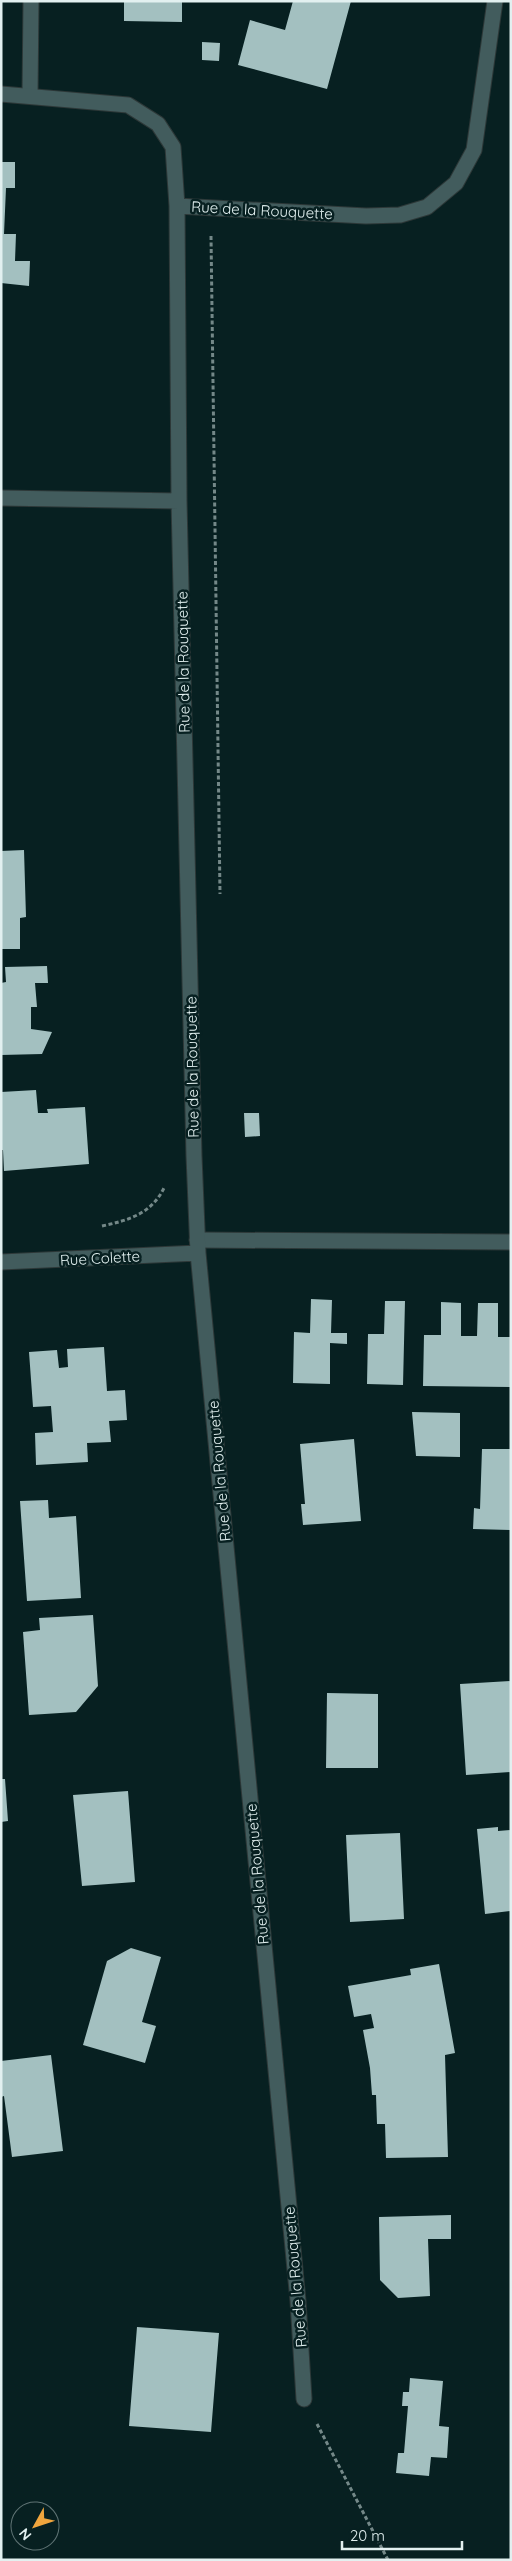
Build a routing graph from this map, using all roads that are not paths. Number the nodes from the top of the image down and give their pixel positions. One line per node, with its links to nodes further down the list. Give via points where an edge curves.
1 (31, 1): 4 (street)
2 (495, 1): 5 (street, Rue de la Rouquette, via 474,150 456,183 427,207 400,215 366,216)
3 (1, 94): 4 (street)
4 (30, 95): 5 (street, via 128,105 158,124 173,147)
5 (177, 206): 7 (street, Rue de la Rouquette)
6 (1, 498): 7 (street)
7 (179, 501): 9 (street, Rue de la Rouquette)
8 (511, 1242): 9 (street, Rue Colette)
9 (198, 1246): 10 (street, Rue Colette); 11 (street, Rue de la Rouquette, via 298,2301)
10 (1, 1262)
11 (304, 2399)

